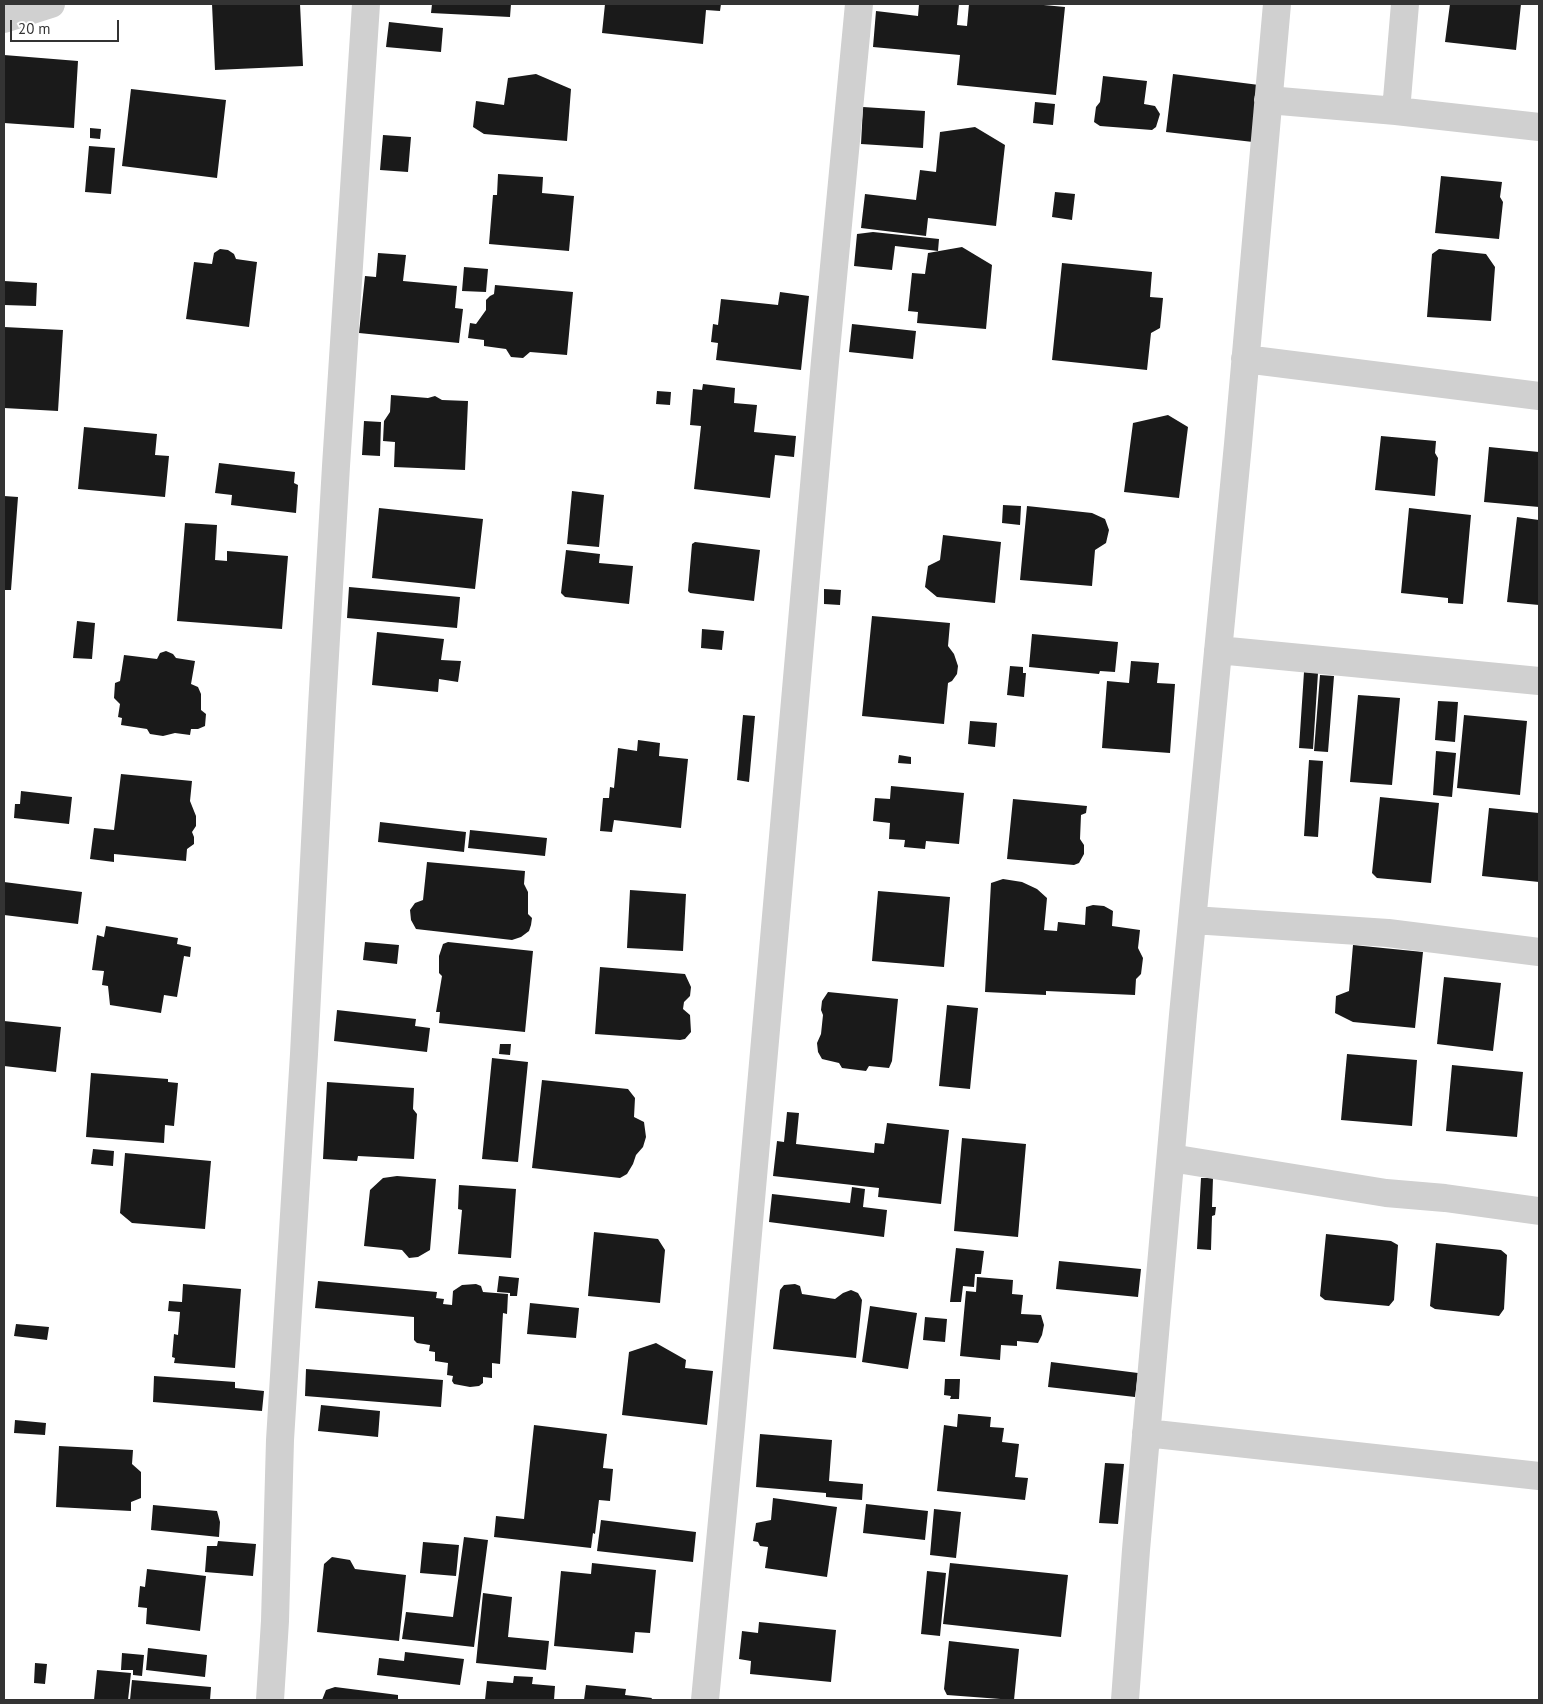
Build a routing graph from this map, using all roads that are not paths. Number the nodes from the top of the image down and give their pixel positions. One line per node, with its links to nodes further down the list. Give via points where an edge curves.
1 (52, 4): 6 (street)
2 (366, 4): 20 (street, via 322,697 280,1440)
3 (859, 4): 21 (street)
4 (1277, 4): 7 (street)
5 (1405, 4): 8 (street)
6 (4, 19)
7 (1268, 100): 8 (street); 10 (street)
8 (1396, 111): 9 (street)
9 (1539, 127)
10 (1245, 360): 11 (street); 12 (street)
11 (1539, 396)
12 (1218, 650): 13 (street); 14 (street)
13 (1539, 681)
14 (1192, 920): 15 (street, via 1388,933); 16 (street)
15 (1539, 952)
16 (1171, 1158): 17 (street, via 1386,1193); 18 (street)
17 (1539, 1211)
18 (1146, 1433): 19 (street); 22 (street)
19 (1539, 1476)
20 (270, 1700)
21 (705, 1700)
22 (1125, 1700)

